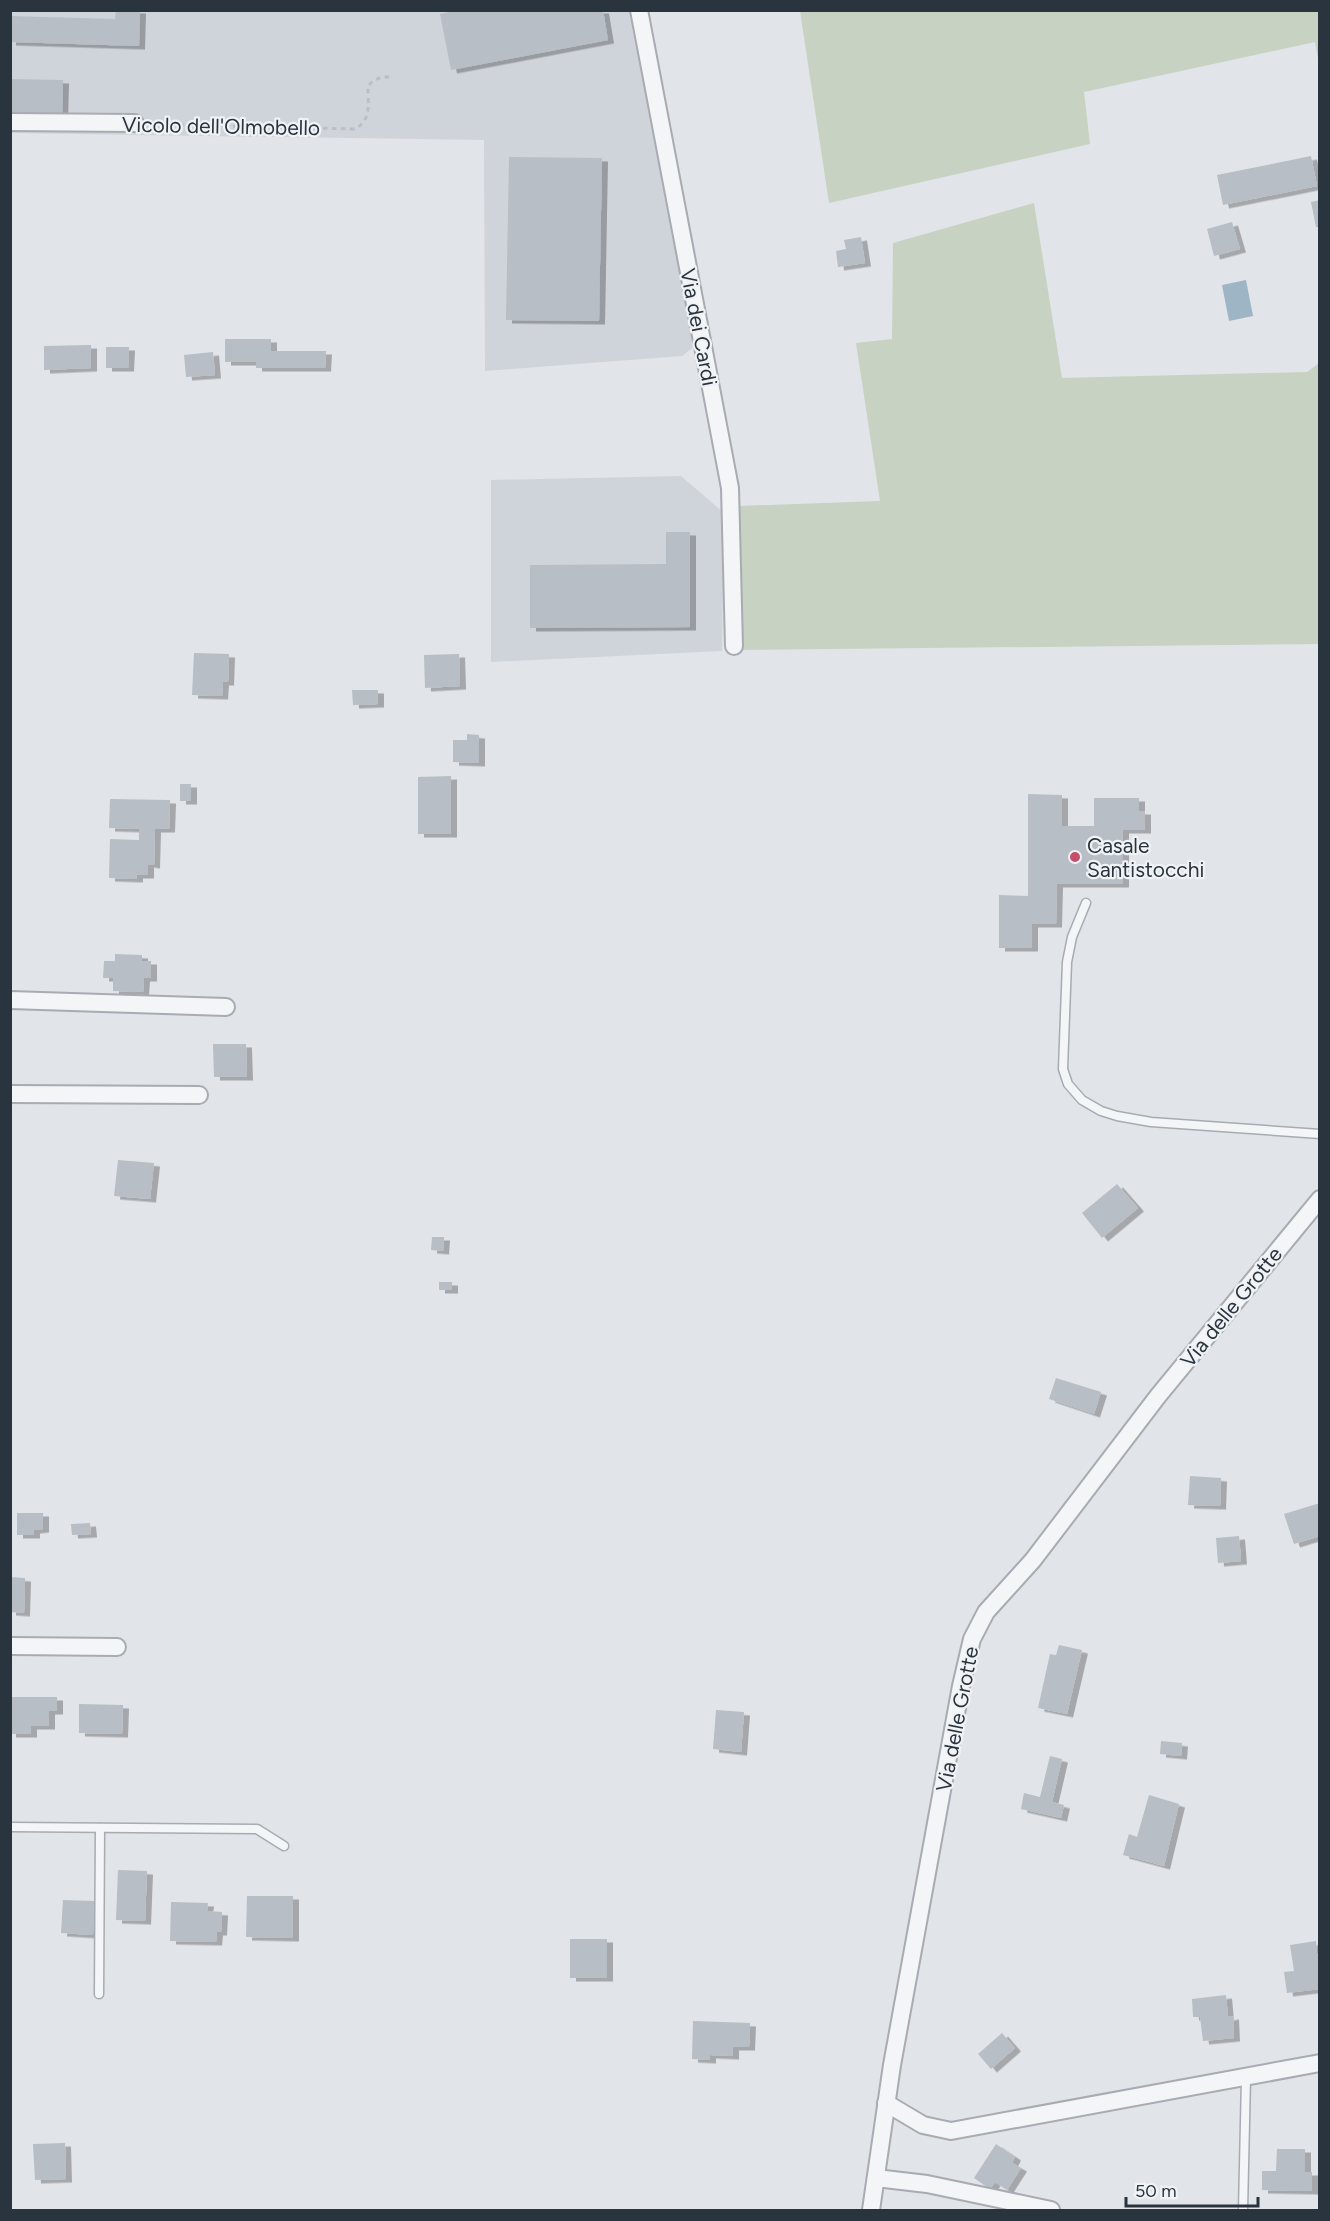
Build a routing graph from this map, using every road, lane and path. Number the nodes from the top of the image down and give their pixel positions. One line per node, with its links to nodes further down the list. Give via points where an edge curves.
1 (639, 10): 5 (street, Via dei Cardi, via 730,488)
2 (393, 76): 4 (path, Vicolo dell'Olmobello, via 370,82 366,119 361,127 353,129)
3 (10, 122): 4 (street, Vicolo dell'Olmobello)
4 (135, 123)
5 (734, 646)
6 (1086, 903): 11 (lane, via 1069,949 1066,974 1063,1069 1075,1094 1101,1111 1132,1119)
7 (10, 1000): 8 (street)
8 (226, 1007)
9 (10, 1094): 10 (street)
10 (199, 1095)
11 (1320, 1134)
12 (1320, 1199): 21 (street, Via delle Grotte, via 1189,1357 978,1625 961,1686)
13 (10, 1646): 14 (street)
14 (117, 1647)
15 (10, 1827): 16 (lane)
16 (100, 1828): 17 (lane, via 257,1829); 18 (lane)
17 (284, 1846)
18 (99, 1994)
19 (1320, 2063): 20 (street)
20 (1246, 2078): 21 (street, via 951,2131 923,2125); 25 (lane)
21 (886, 2103): 22 (street, Via delle Grotte)
22 (876, 2178): 23 (street, Via delle Grotte); 24 (street, via 927,2184)
23 (871, 2211)
24 (1051, 2211)
25 (1243, 2211)

